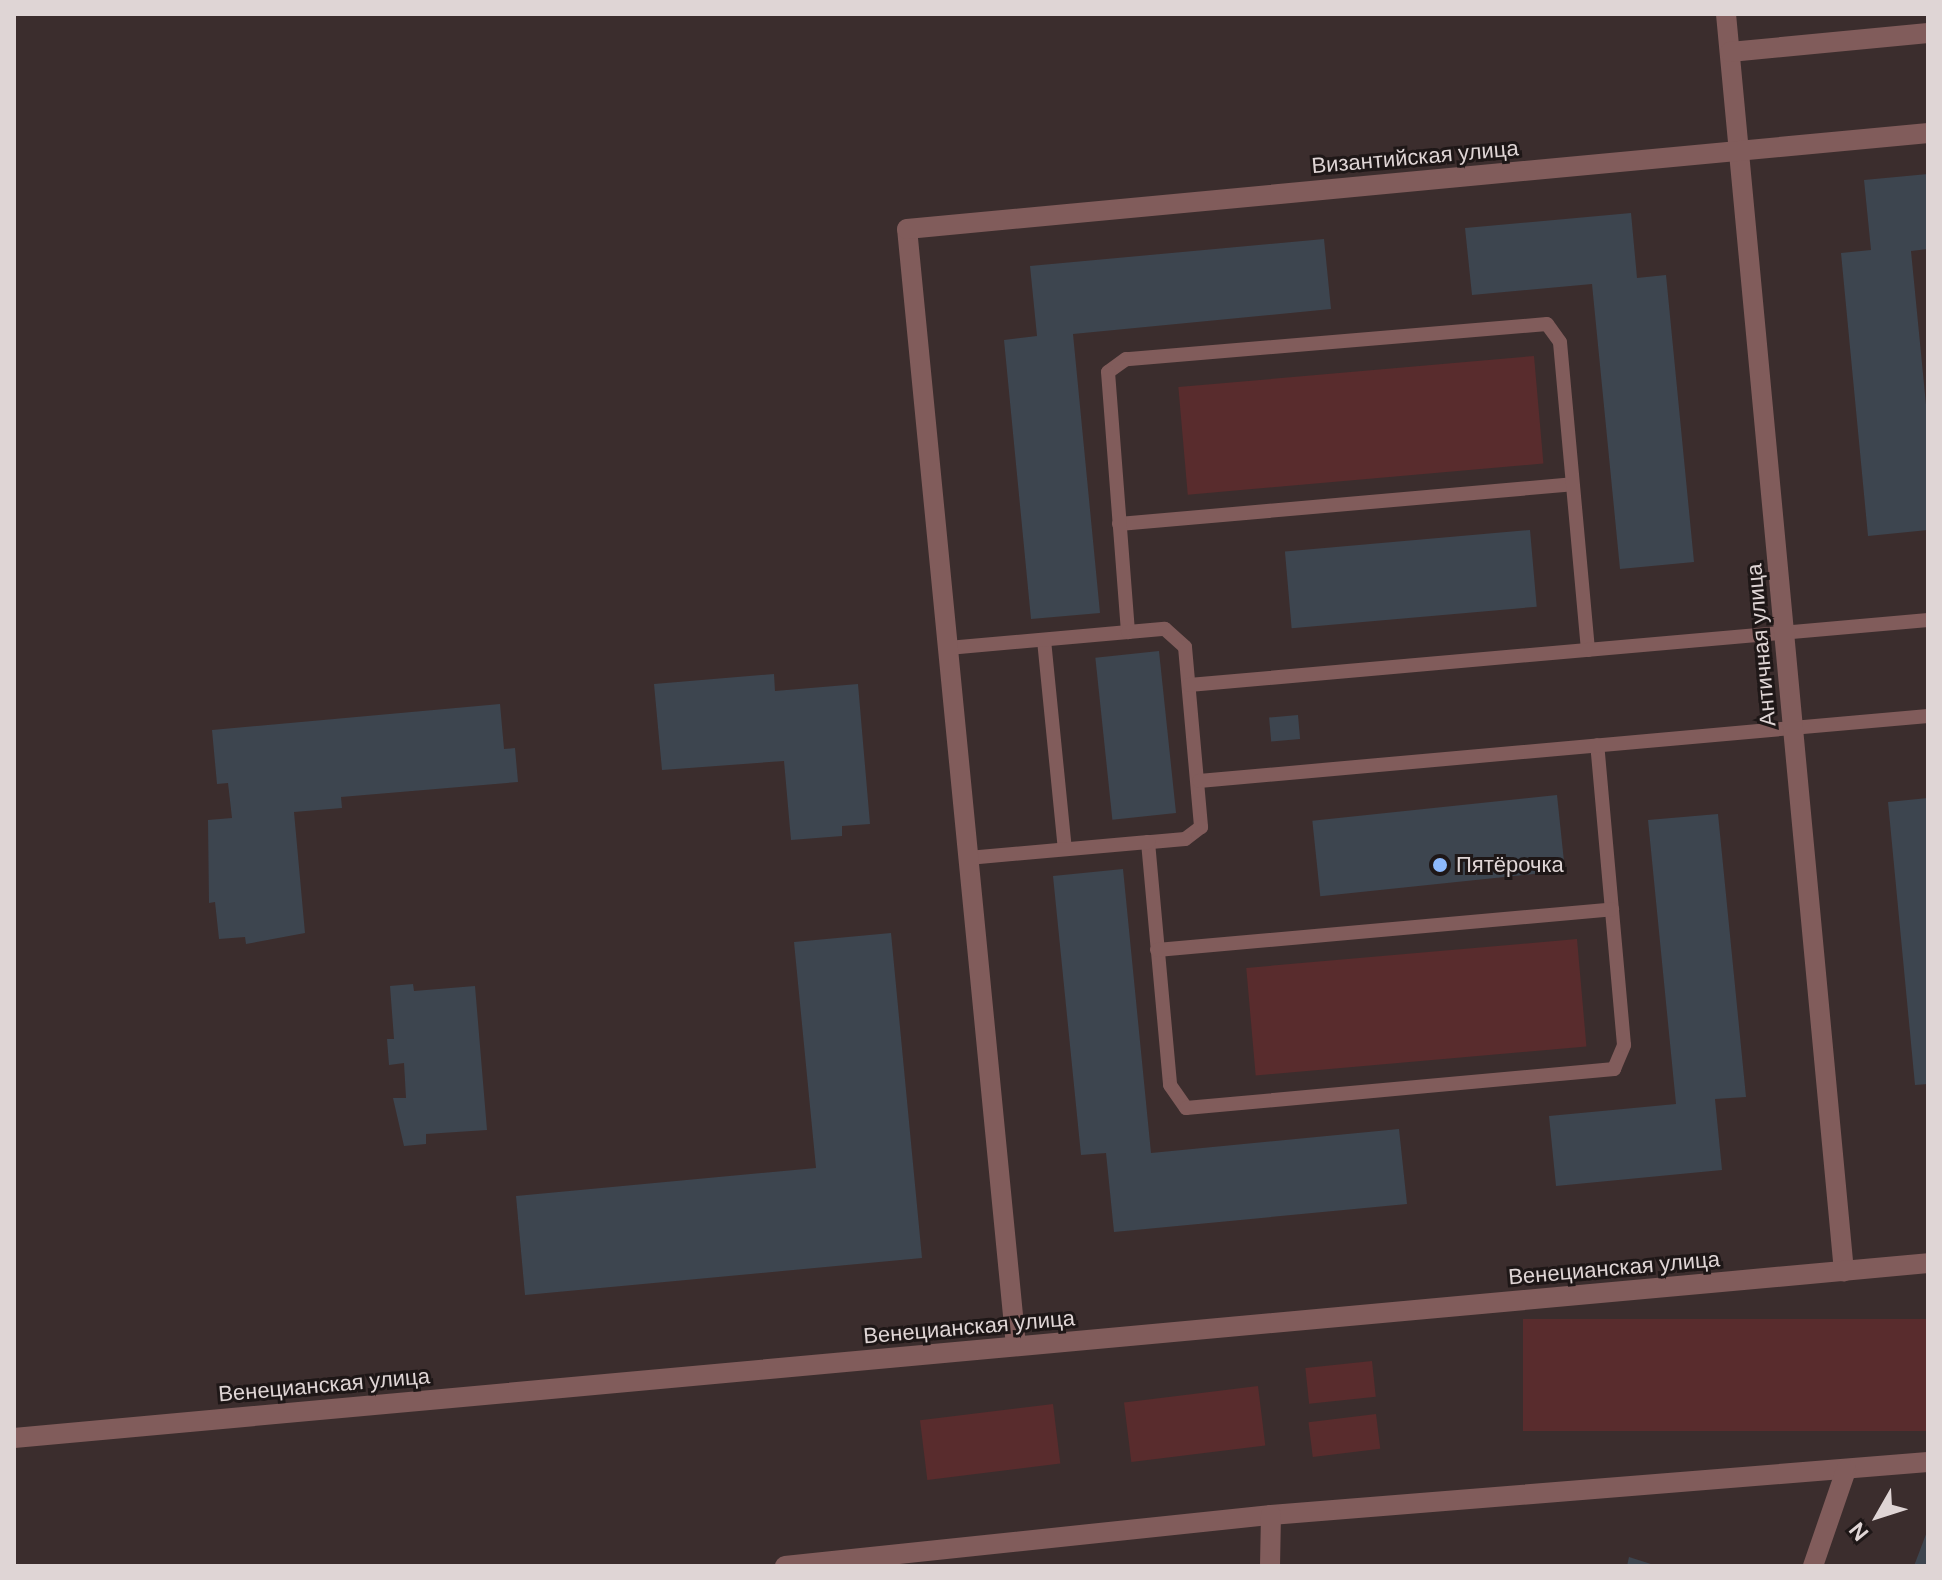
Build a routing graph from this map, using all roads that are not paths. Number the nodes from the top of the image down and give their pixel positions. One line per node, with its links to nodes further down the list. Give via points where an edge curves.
1 (1726, 14): 3 (street, Античная улица)
2 (1928, 33): 3 (street)
3 (1730, 52): 5 (street, Античная улица)
4 (1928, 133): 5 (street, Византийская улица)
5 (1739, 151): 10 (street, Античная улица); 12 (street, Византийская улица, via 907,229)
6 (1572, 484): 7 (lane); 7 (lane, via 1560,342 1547,324 1188,353 1126,359 1108,372); 13 (lane)
7 (1119, 524): 9 (lane)
8 (1928, 620): 10 (lane)
9 (1128, 632): 11 (lane); 14 (lane, via 1173,632 1185,647)
10 (1784, 633): 13 (lane); 16 (street, Античная улица)
11 (1044, 640): 12 (lane); 20 (lane)
12 (948, 648): 21 (street)
13 (1588, 650): 14 (lane)
14 (1189, 685): 18 (lane)
15 (1928, 716): 16 (lane)
16 (1793, 728): 17 (lane); 25 (street, Античная улица)
17 (1597, 745): 18 (lane); 22 (lane)
18 (1199, 781): 19 (lane, via 1201,827 1185,839)
19 (1148, 842): 20 (lane); 23 (lane)
20 (1065, 849): 21 (lane)
21 (968, 858): 26 (street)
22 (1612, 909): 23 (lane); 23 (lane, via 1623,1059 1614,1069 1586,1076 1186,1108 1170,1085)
23 (1157, 950)
24 (1928, 1263): 25 (street, Венецианская улица)
25 (1844, 1271): 26 (street, Венецианская улица)
26 (1016, 1346): 27 (street, Венецианская улица)
27 (14, 1438)
28 (1928, 1462): 29 (street)
29 (1846, 1470): 30 (street); 33 (street)
30 (1271, 1515): 31 (street); 32 (street)
31 (785, 1566)
32 (1270, 1566)
33 (1813, 1566)

